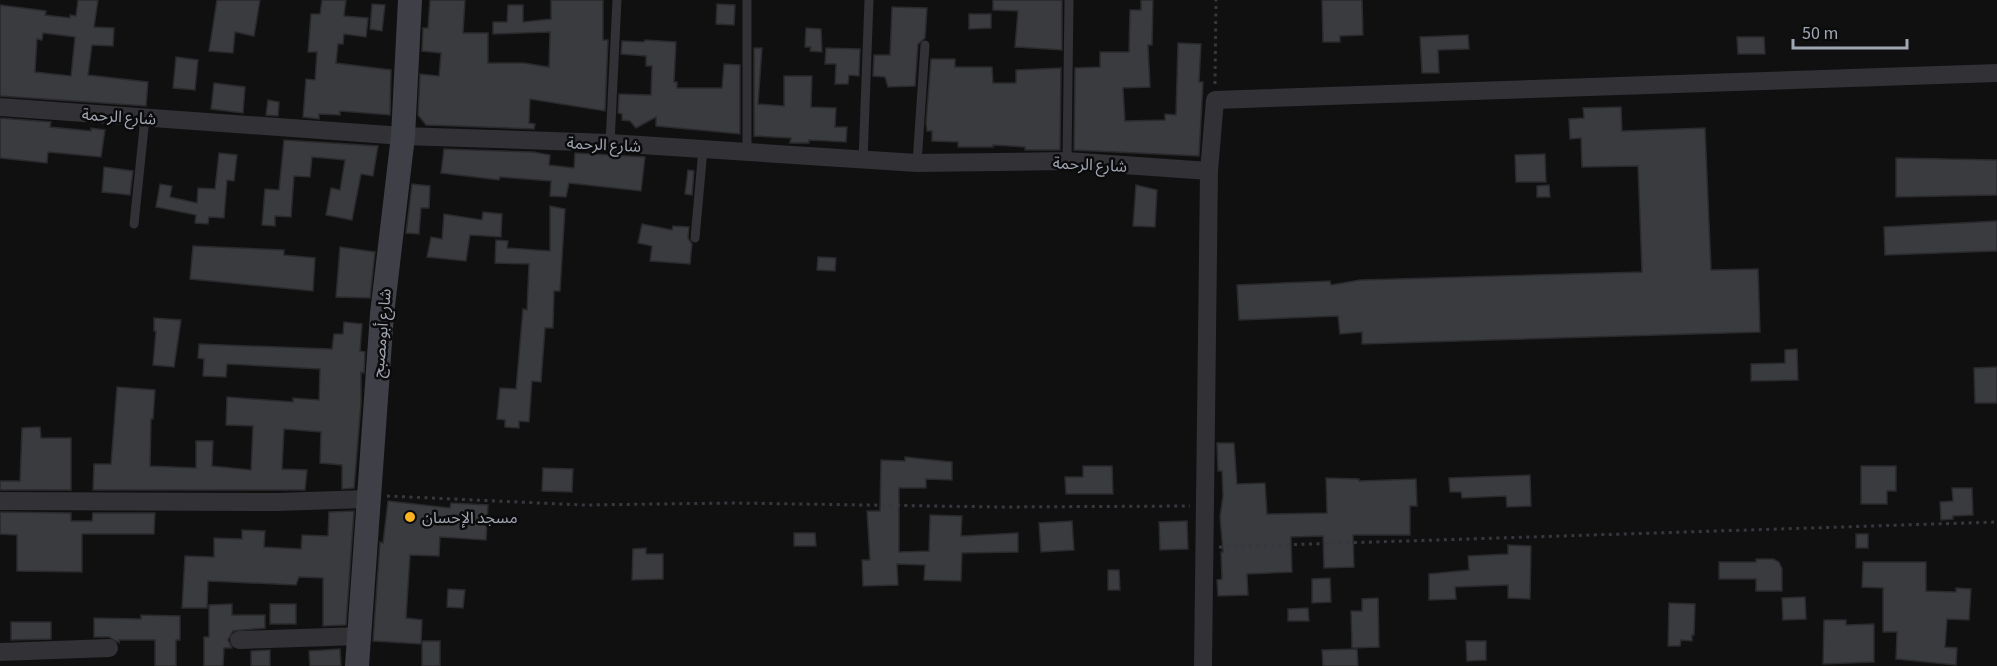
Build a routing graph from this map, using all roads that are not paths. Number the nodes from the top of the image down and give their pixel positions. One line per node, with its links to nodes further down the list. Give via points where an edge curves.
1 (410, 0): 10 (street, شارع أبومصبح)
2 (617, 0): 11 (lane)
3 (747, 0): 13 (lane)
4 (869, 0): 14 (lane)
5 (1069, 0): 15 (lane)
6 (925, 45): 16 (lane)
7 (1997, 73): 17 (street, via 1215,100)
8 (0, 107): 9 (street, شارع الرحمة)
9 (145, 118): 10 (street, شارع الرحمة); 18 (lane)
10 (403, 136): 11 (street, شارع الرحمة); 20 (street, شارع أبومصبح, via 382,314)
11 (610, 143): 12 (street, شارع الرحمة)
12 (703, 149): 13 (street, شارع الرحمة); 19 (lane)
13 (747, 152): 14 (street, شارع الرحمة)
14 (863, 160): 16 (street, شارع الرحمة)
15 (1067, 161): 16 (street, شارع الرحمة); 17 (street, شارع الرحمة)
16 (917, 163)
17 (1209, 171): 27 (street)
18 (134, 224)
19 (695, 238)
20 (367, 499): 21 (street); 22 (street, شارع أبومصبح)
21 (0, 501)
22 (360, 636): 23 (street); 26 (street, شارع أبومصبح)
23 (239, 640)
24 (109, 648): 25 (street)
25 (0, 652)
26 (357, 666)
27 (1203, 666)

